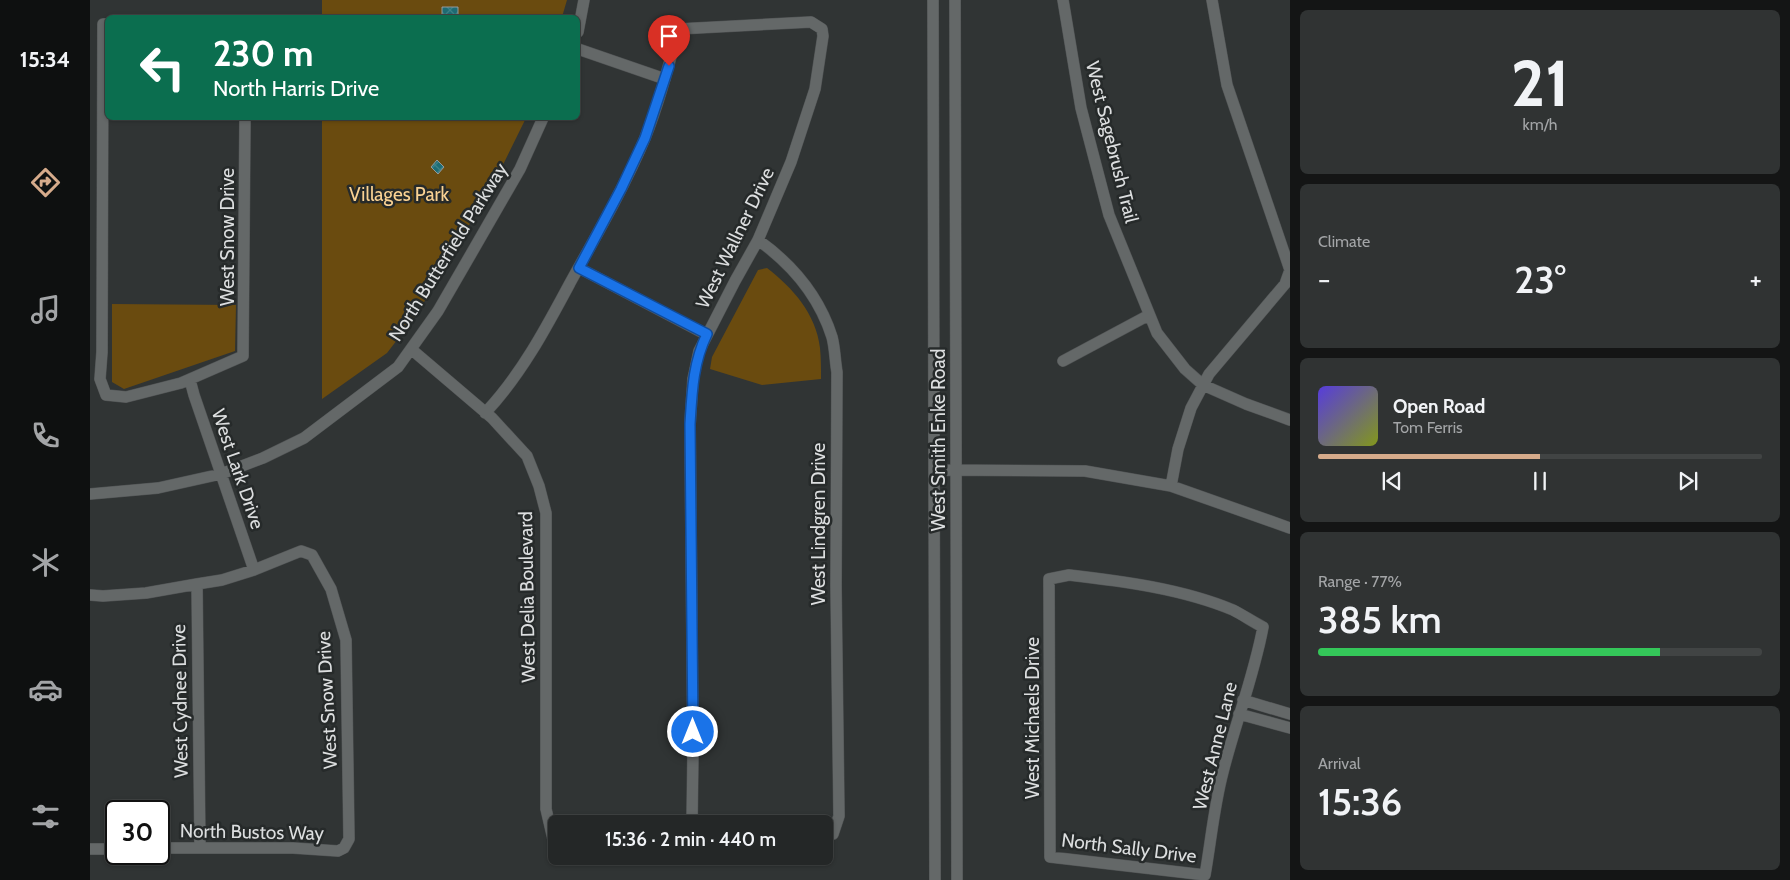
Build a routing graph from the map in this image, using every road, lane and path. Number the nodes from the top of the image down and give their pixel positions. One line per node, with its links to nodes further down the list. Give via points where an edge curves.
1 (584, 0): 6 (street)
2 (933, 0): 23 (street, West Smith Enke Road)
3 (955, 0): 24 (street, West Smith Enke Road)
4 (1063, 0): 15 (street, West Sagebrush Trail, via 1081,108 1109,215)
5 (1212, 0): 20 (street, via 1227,85 1290,270 1284,284)
6 (580, 21)
7 (105, 24): 12 (street)
8 (580, 50): 9 (street)
9 (665, 79): 13 (street, West Wallner Drive, via 678,30 811,22 822,30 815,88 791,162); 14 (street, via 645,138)
10 (245, 120): 19 (street, West Snow Drive, via 243,356)
11 (542, 120): 17 (street, North Butterfield Parkway, via 520,170 438,311)
12 (96, 184): 19 (street, via 102,352 100,379 106,395 126,397)
13 (758, 240): 16 (street, West Wallner Drive); 39 (street, West Lindgren Drive, via 802,280 820,309 832,338 837,372 839,816)
14 (579, 268): 16 (street); 21 (street, via 520,368)
15 (1150, 316): 18 (street); 20 (street, West Sagebrush Trail, via 1157,333 1184,368)
16 (707, 334): 37 (street, West Wallner Drive, via 699,351 693,379 690,424)
17 (411, 349): 21 (street, West Delia Boulevard); 25 (street, North Butterfield Parkway, via 398,367 304,438)
18 (1063, 361)
19 (190, 380): 25 (street, West Lark Drive)
20 (1203, 385): 22 (street, West Sagebrush Trail); 26 (street, via 1191,408)
21 (485, 413): 38 (street, West Delia Boulevard, via 526,456 546,513)
22 (1290, 420)
23 (934, 470): 24 (street); 47 (street, West Smith Enke Road)
24 (956, 470): 26 (street, via 1085,471); 48 (street, West Smith Enke Road)
25 (221, 474): 27 (street, North Butterfield Parkway, via 158,488); 29 (street, West Lark Drive)
26 (1170, 486): 28 (street)
27 (90, 494)
28 (1290, 528)
29 (254, 570): 30 (street); 42 (street, West Snow Drive, via 301,552 312,555 331,589 346,640 349,839)
30 (197, 584): 31 (street, via 146,593); 40 (street, West Cydnee Drive)
31 (90, 595)
32 (1263, 627): 33 (street, West Anne Lane); 45 (street, West Michaels Drive, via 1233,611 1186,595 1114,580 1069,575 1048,579)
33 (1243, 700): 34 (street, West Anne Lane); 35 (street)
34 (1239, 714): 36 (street); 46 (street, West Anne Lane, via 1222,774)
35 (1290, 714)
36 (1290, 728)
37 (692, 815)
38 (548, 816)
39 (833, 827)
40 (200, 847): 41 (street, North Bustos Way); 42 (street, North Bustos Way, via 338,851)
41 (170, 848)
42 (344, 848)
43 (90, 849): 44 (street)
44 (105, 849)
45 (1050, 857): 46 (street, North Sally Drive)
46 (1205, 875)
47 (935, 880)
48 (957, 880)

